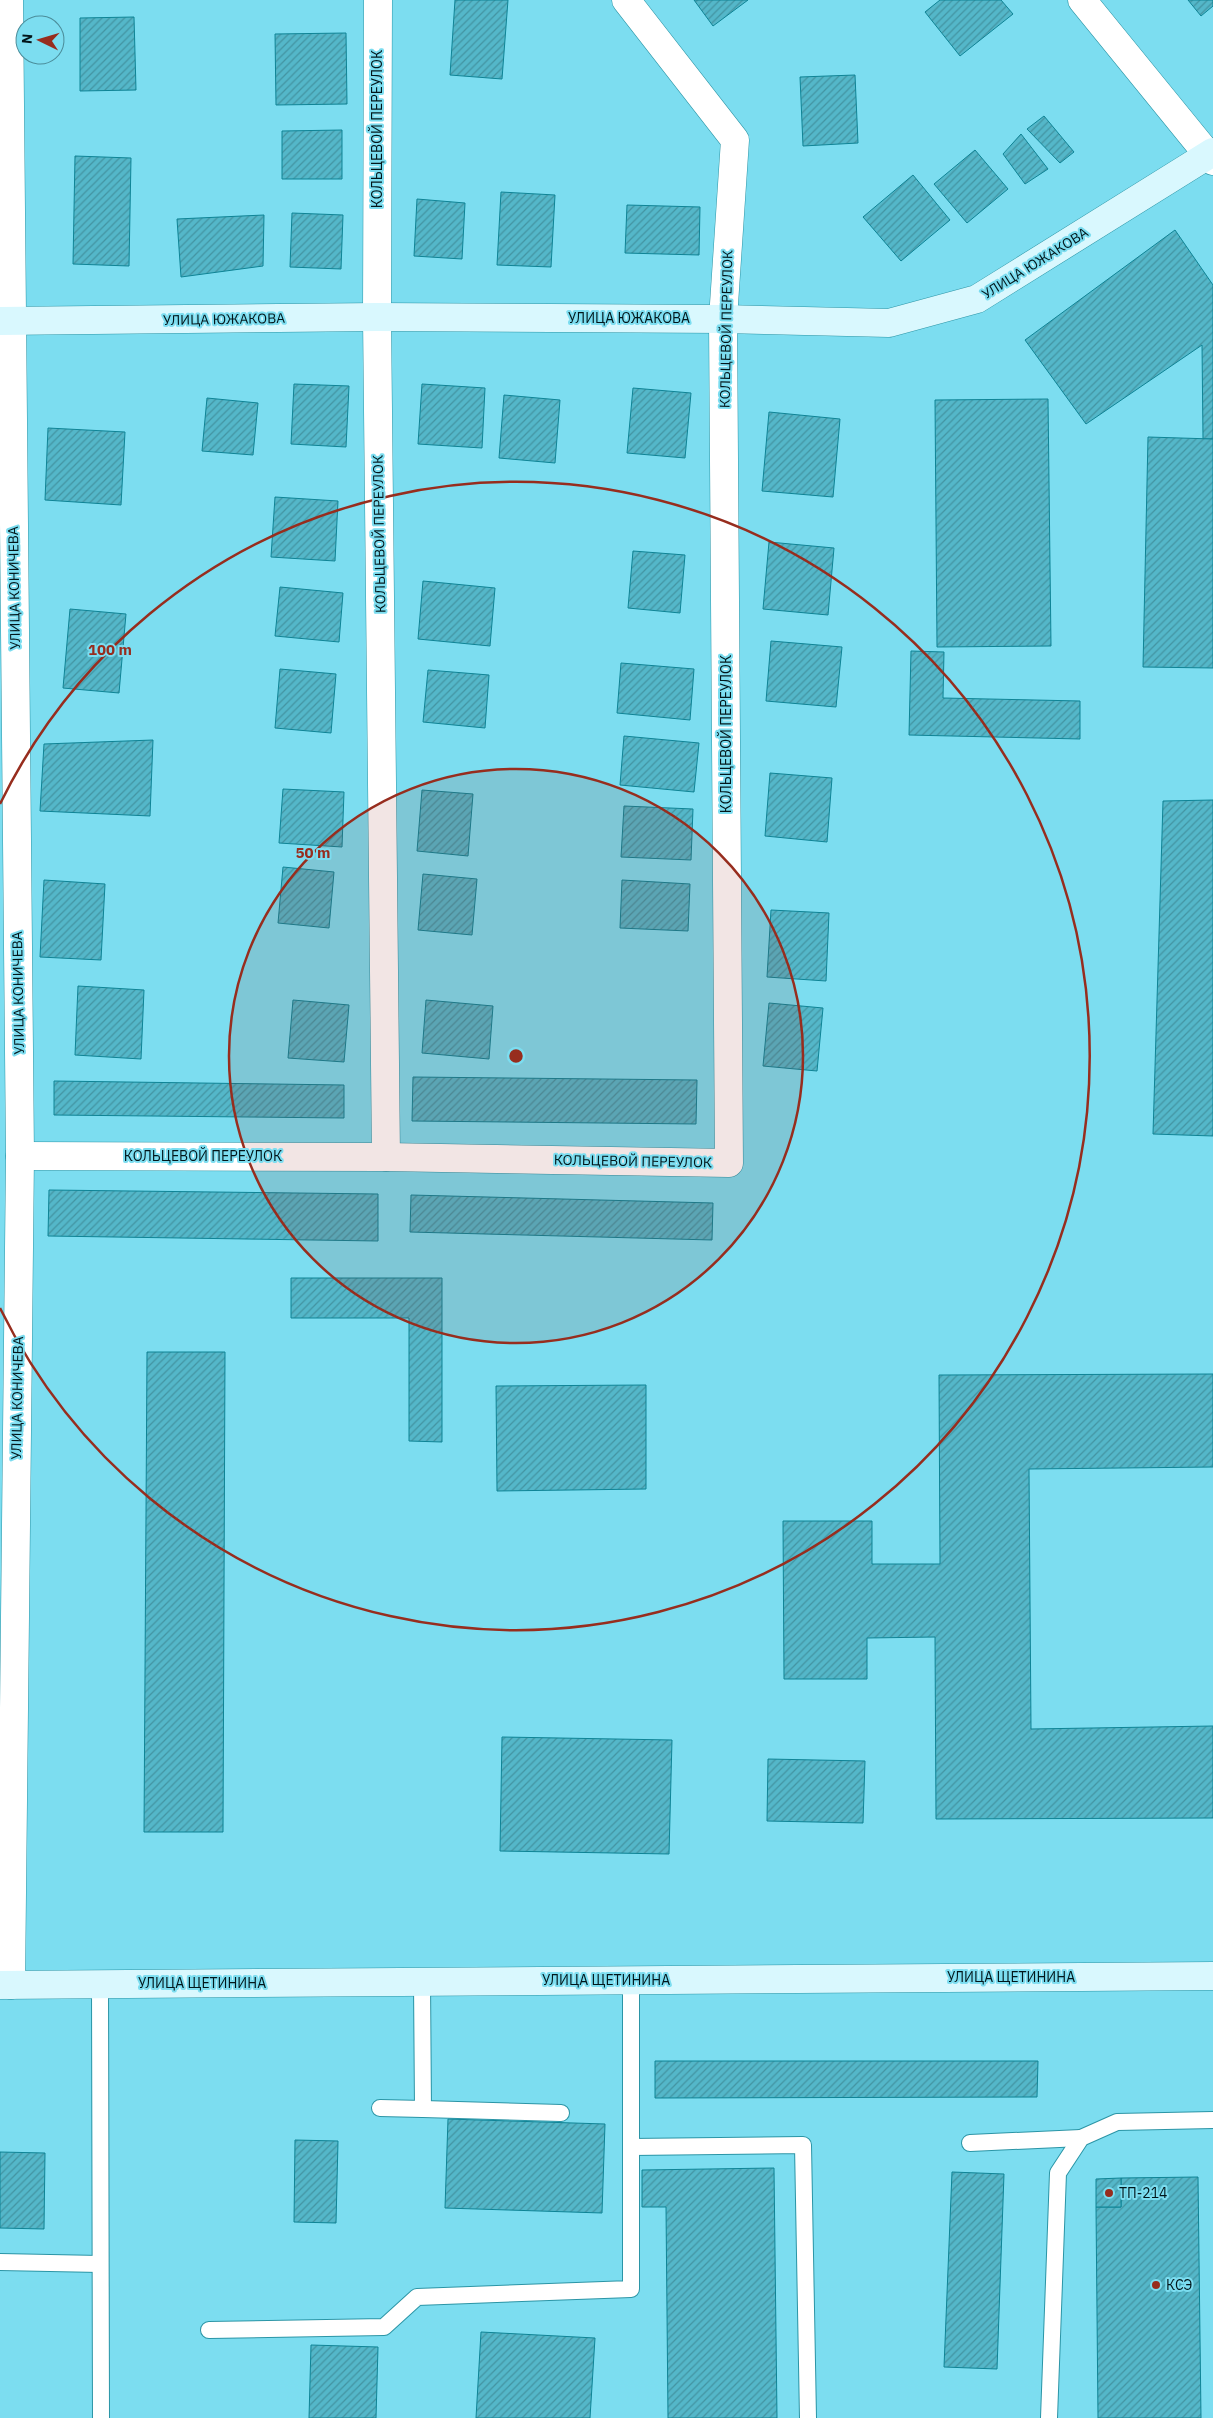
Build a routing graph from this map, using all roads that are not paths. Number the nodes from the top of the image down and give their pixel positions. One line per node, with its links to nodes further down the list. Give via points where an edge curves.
1 (9, 0): 8 (street, УЛИЦА КОНИЧЕВА)
2 (378, 0): 6 (street, КОЛЬЦЕВОЙ ПЕРЕУЛОК)
3 (626, 0): 7 (street, КОЛЬЦЕВОЙ ПЕРЕУЛОК, via 735,140)
4 (1082, 0): 5 (street)
5 (1212, 156): 7 (street, УЛИЦА ЮЖАКОВА, via 978,299 889,323)
6 (377, 317): 7 (street, УЛИЦА ЮЖАКОВА); 8 (street, УЛИЦА ЮЖАКОВА); 10 (street, КОЛЬЦЕВОЙ ПЕРЕУЛОК)
7 (724, 319): 10 (street, КОЛЬЦЕВОЙ ПЕРЕУЛОК, via 729,1163)
8 (6, 321): 9 (street, УЛИЦА КОНИЧЕВА)
9 (20, 1156): 10 (street, КОЛЬЦЕВОЙ ПЕРЕУЛОК); 11 (street, УЛИЦА КОНИЧЕВА)
10 (386, 1157)
11 (9, 1253): 16 (street, УЛИЦА КОНИЧЕВА)
12 (1213, 1976): 13 (street, УЛИЦА ЩЕТИНИНА)
13 (631, 1980): 14 (street, УЛИЦА ЩЕТИНИНА); 23 (lane)
14 (422, 1982): 15 (street, УЛИЦА ЩЕТИНИНА); 18 (lane)
15 (100, 1984): 16 (street, УЛИЦА ЩЕТИНИНА); 25 (lane)
16 (5, 1985)
17 (380, 2108): 18 (lane)
18 (423, 2109): 19 (lane)
19 (561, 2114)
20 (1213, 2120): 21 (lane, via 1117,2122)
21 (1081, 2138): 22 (lane); 29 (lane, via 1058,2173)
22 (970, 2143)
23 (631, 2147): 26 (lane, via 631,2289 417,2297 384,2327); 28 (lane, via 803,2145)
24 (0, 2262): 25 (lane)
25 (100, 2264): 27 (lane)
26 (209, 2330)
27 (101, 2418)
28 (808, 2418)
29 (1049, 2418)

